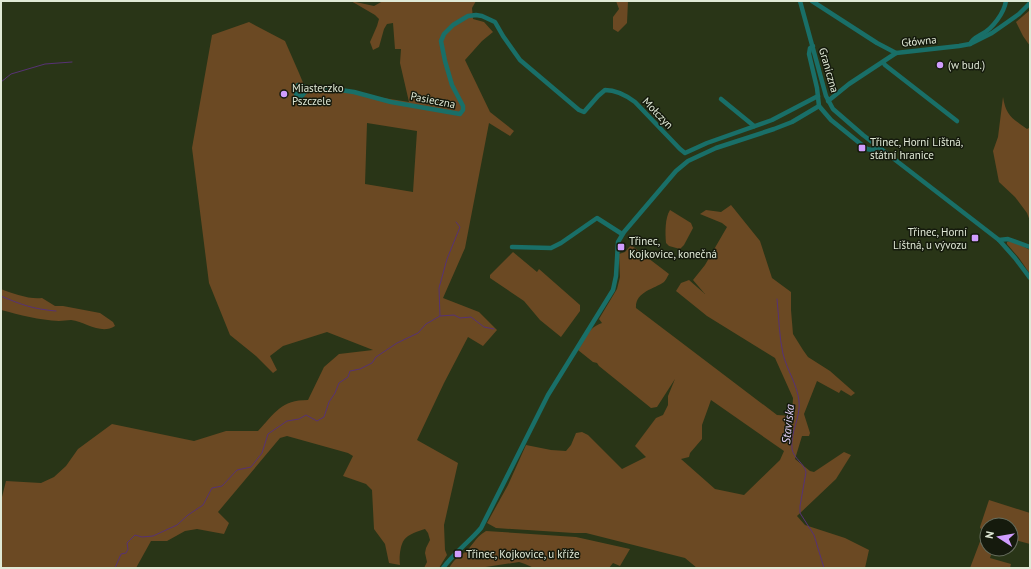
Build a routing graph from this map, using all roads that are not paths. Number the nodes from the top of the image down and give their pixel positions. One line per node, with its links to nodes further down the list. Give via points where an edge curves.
1 (800, 1): 6 (street, Graniczna)
2 (812, 1): 7 (street, Główna, via 877,44)
3 (1007, 1): 5 (street, via 990,28 972,39)
4 (1030, 3): 5 (street, Główna, via 992,33)
5 (970, 44): 7 (street, Główna)
6 (813, 46): 11 (street, via 809,54); 13 (street, Graniczna)
7 (896, 53): 9 (street, Graniczna)
8 (520, 60): 10 (street, Pasieczna, via 495,22 472,15 453,24 441,41 452,85 463,106 460,114 391,102 354,92); 17 (street, Mołczyn, via 581,111 584,112 605,90 629,98 685,153)
9 (883, 62): 13 (street, Graniczna); 16 (street)
10 (308, 88)
11 (818, 96): 14 (street); 17 (street, Mołczyn, via 790,112)
12 (721, 99): 17 (street)
13 (828, 101): 15 (street)
14 (819, 106): 18 (street); 20 (street, via 792,122 716,148 688,162 663,185)
15 (844, 118): 18 (street); 19 (street)
16 (957, 121)
17 (754, 126)
18 (838, 126): 19 (street, via 868,149)
19 (878, 147): 21 (street)
20 (622, 234): 22 (street, via 597,218 551,248); 25 (street, via 618,242 613,290 548,395 481,528)
21 (999, 240): 23 (street, via 1008,239); 24 (street)
22 (512, 247)
23 (1030, 247)
24 (1030, 278)
25 (443, 568)

